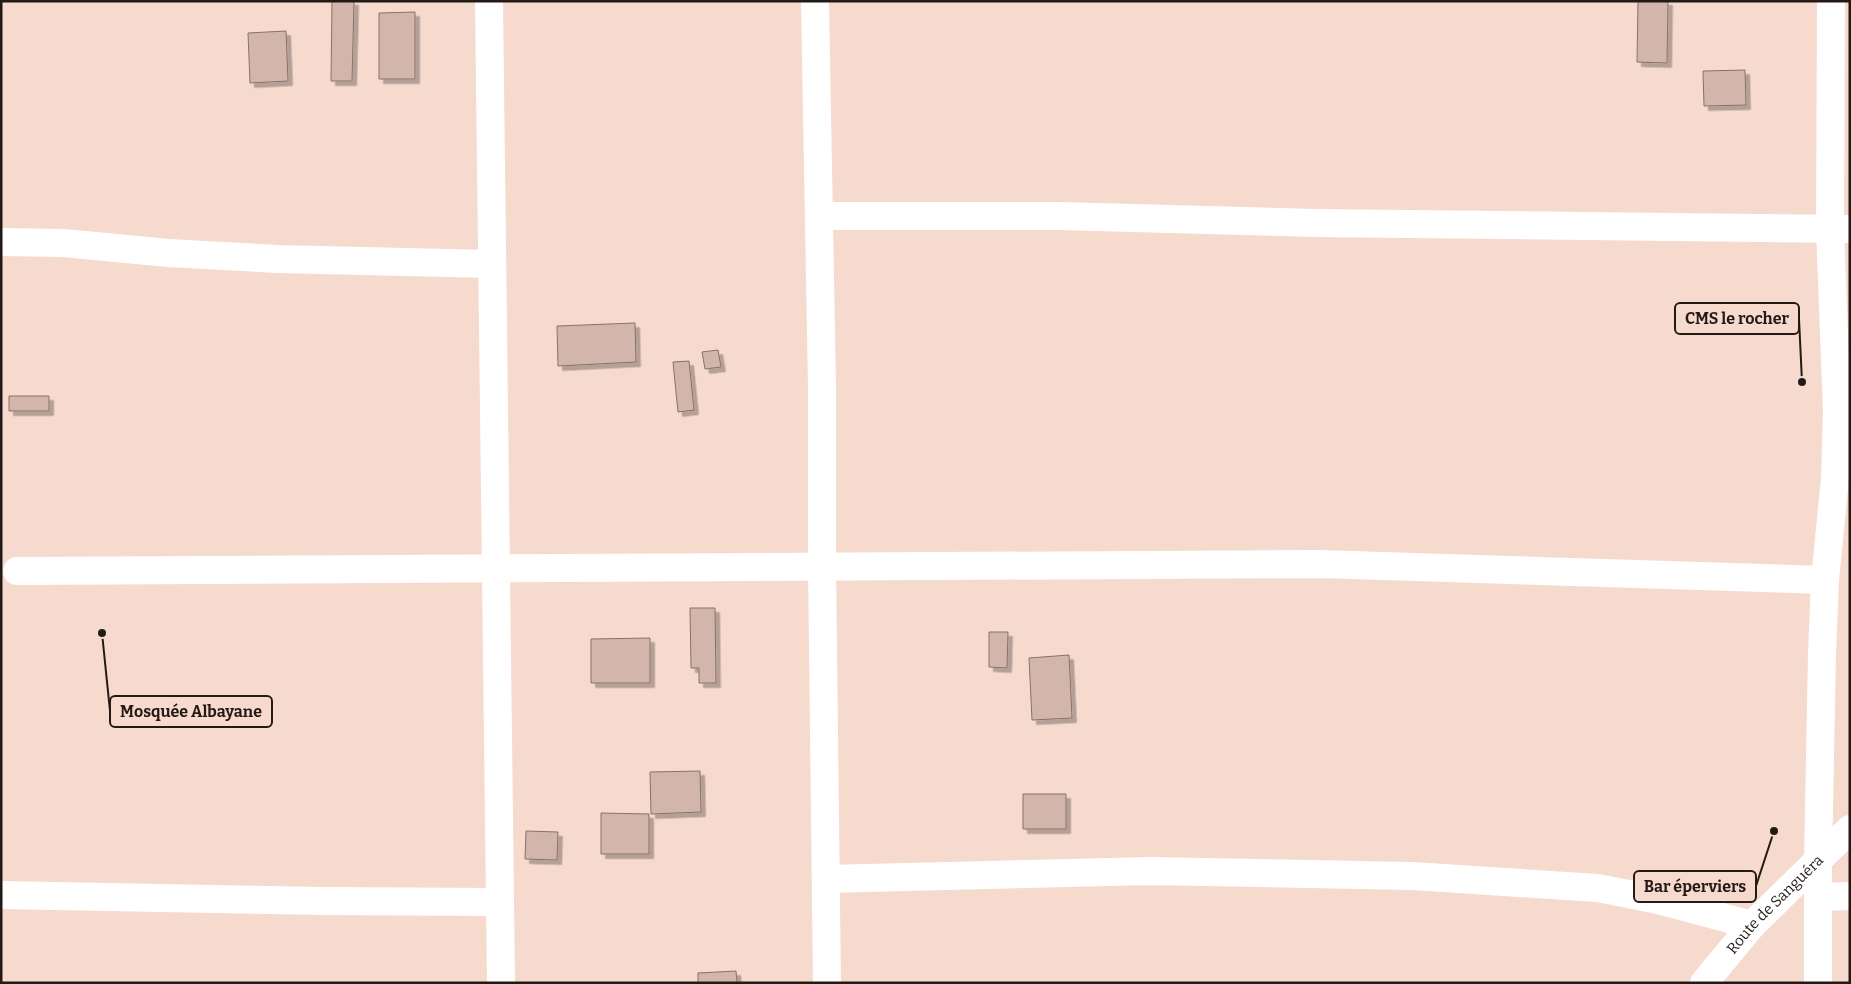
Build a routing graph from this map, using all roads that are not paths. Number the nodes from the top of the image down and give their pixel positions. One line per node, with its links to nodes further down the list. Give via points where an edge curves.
1 (489, 1): 7 (street)
2 (815, 1): 4 (street)
3 (1831, 1): 5 (street)
4 (819, 216): 5 (street, via 1059,216); 8 (street)
5 (1840, 230): 11 (street, via 1835,478)
6 (1, 242): 7 (street, via 64,242 168,254 269,259)
7 (491, 264): 9 (street)
8 (822, 566): 9 (street); 11 (street, via 1319,564); 14 (street)
9 (496, 567): 10 (street); 18 (street)
10 (17, 570)
11 (1825, 580): 13 (street)
12 (1850, 829): 13 (street, Route de Sanguéra)
13 (1818, 862): 17 (street); 19 (street, Route de Sanguéra)
14 (826, 879): 19 (street, via 1151,872 1412,876 1598,888); 21 (street)
15 (1, 895): 18 (street)
16 (1850, 896): 17 (street)
17 (1819, 897): 23 (street)
18 (499, 902): 20 (street)
19 (1752, 925): 22 (street, Route de Sanguéra)
20 (501, 983)
21 (827, 983)
22 (1704, 983)
23 (1818, 983)

